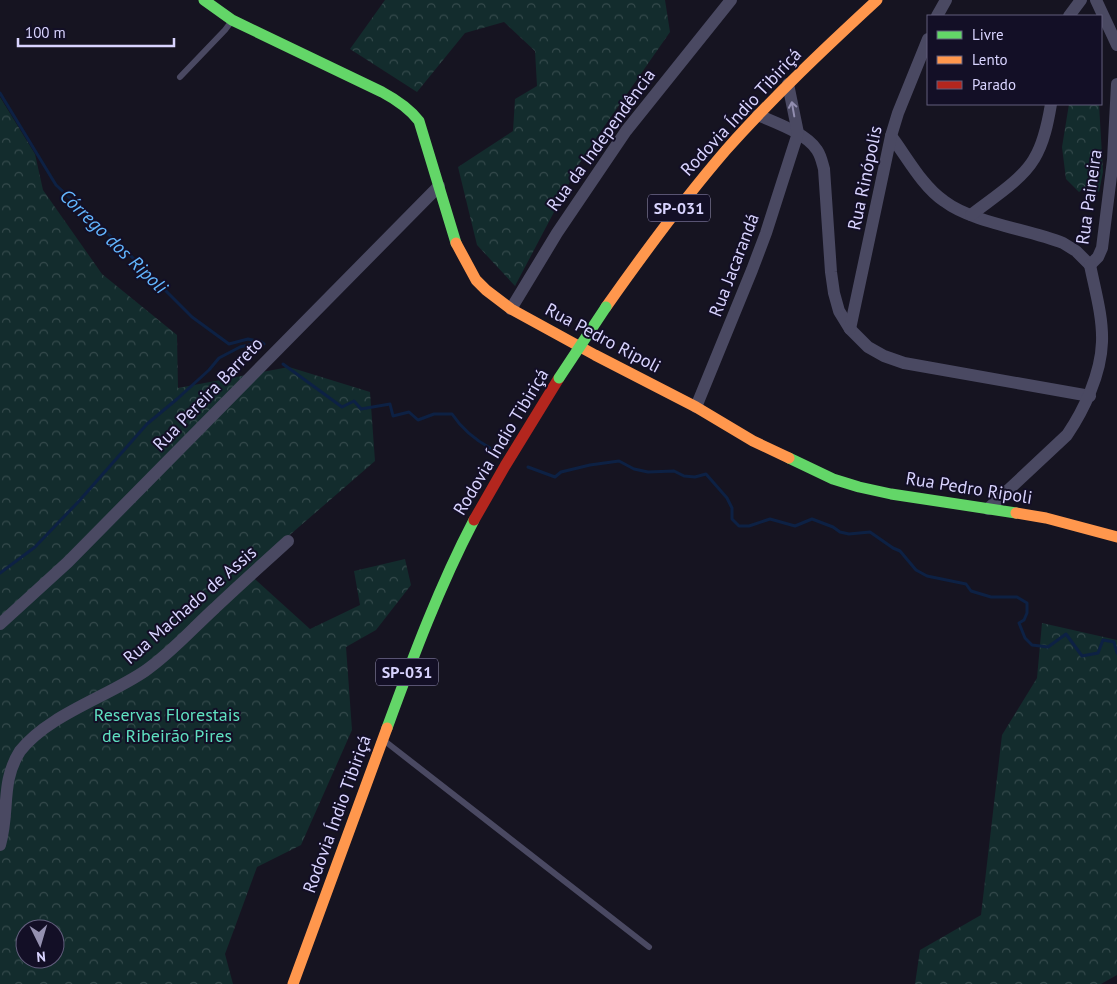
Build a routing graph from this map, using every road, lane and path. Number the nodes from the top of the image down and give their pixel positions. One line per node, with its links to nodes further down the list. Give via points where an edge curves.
1 (204, 0): 9 (main road, Rua Pedro Ripoli)
2 (731, 0): 22 (street, Rua da Independência, via 626,130)
3 (877, 0): 13 (main road, Rodovia Índio Tibiriçá / SP-031)
4 (946, 0): 7 (street)
5 (1081, 0): 8 (street)
6 (1096, 0): 11 (street)
7 (938, 15)
8 (1070, 15)
9 (232, 20): 12 (lane); 19 (main road, Rua Pedro Ripoli, via 404,104 418,121)
10 (927, 41): 18 (street, Rua Rinópolis)
11 (1117, 45)
12 (180, 77)
13 (788, 84): 16 (main road, Rodovia Índio Tibiriçá / SP-031); 17 (street, one-way to 13)
14 (1117, 84): 21 (street, Rua Paineira, via 1113,160 1102,248)
15 (1051, 105): 20 (street, via 1034,159 1015,180)
16 (758, 115): 17 (street); 30 (main road, Rodovia Índio Tibiriçá / SP-031, bridge, via 642,254 512,454 456,555 418,643)
17 (798, 133): 23 (street, via 815,147 824,169 830,272 839,311); 25 (street, Rua Jacarandá, via 752,270)
18 (891, 136): 20 (street, via 936,195); 23 (street, Rua Rinópolis)
19 (439, 186): 22 (main road, Rua Pedro Ripoli, via 464,260 476,280); 29 (street, Rua Pereira Barreto, via 68,562)
20 (971, 215): 21 (street, via 1063,243)
21 (1090, 266): 24 (street, Rua Paineira, via 1102,342)
22 (511, 308): 25 (main road, Rua Pedro Ripoli)
23 (850, 329): 24 (street, via 868,348 904,362)
24 (1090, 396): 26 (street, Rua Paineira, via 1067,435)
25 (696, 407): 26 (main road, Rua Pedro Ripoli, via 753,440 833,479 891,494)
26 (988, 509): 27 (main road, Rua Pedro Ripoli, via 1046,518)
27 (1117, 537)
28 (288, 541): 31 (street, Rua Machado de Assis, via 174,648 146,670 62,717 20,750 5,781)
29 (0, 624)
30 (383, 740): 32 (lane); 33 (main road, Rodovia Índio Tibiriçá / SP-031)
31 (0, 845)
32 (649, 947)
33 (293, 984)

